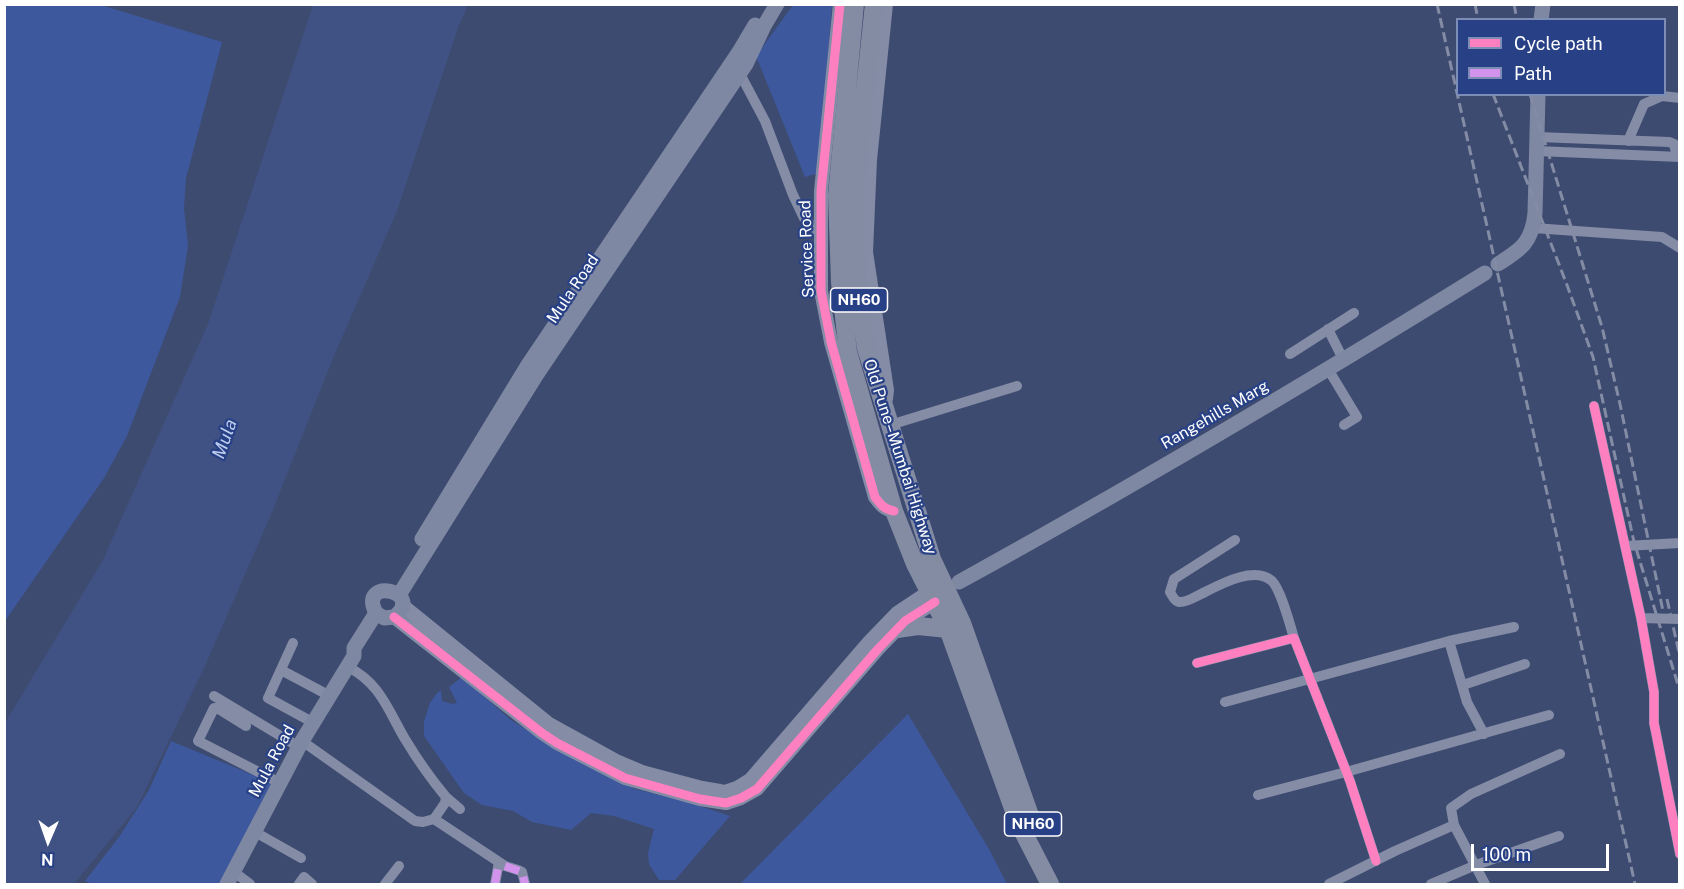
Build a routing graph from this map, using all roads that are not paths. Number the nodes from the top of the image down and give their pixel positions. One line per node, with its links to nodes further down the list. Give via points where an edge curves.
1 (768, 4): 9 (main road)
2 (777, 4): 8 (main road, Mula Road)
3 (788, 4): 8 (main road)
4 (840, 4): 16 (street, Service Road, via 820,191)
5 (855, 4): 27 (highway, Old Pune–Mumbai Highway / NH60, via 837,195 841,290 849,352)
6 (874, 4): 25 (highway, Old Pune–Mumbai Highway / NH60, via 854,195 857,281 866,348)
7 (886, 4): 25 (street, via 870,160 866,252 887,390)
8 (751, 53): 9 (main road, Mula Road)
9 (737, 66): 16 (street, via 765,122 804,218); 32 (main road, Mula Road)
10 (1538, 96): 13 (main road, Rangehills Marg)
11 (1680, 98): 12 (street, via 1662,96 1644,104)
12 (1628, 141): 13 (street); 14 (street, via 1672,143)
13 (1537, 144): 14 (street); 15 (main road, Rangehills Marg)
14 (1678, 157)
15 (1533, 228): 17 (street, via 1662,237); 21 (main road, Rangehills Marg, via 1527,242 1515,254)
16 (821, 235): 27 (street, Service Road, via 821,291 831,342 875,497 885,509)
17 (1680, 248)
18 (1354, 313): 19 (street)
19 (1328, 329): 20 (street); 21 (street)
20 (1290, 354)
21 (1343, 359): 22 (main road, Rangehills Marg)
22 (1328, 369): 26 (street, via 1357,417); 31 (main road, Rangehills Marg)
23 (1017, 386): 25 (street)
24 (1593, 406): 30 (street)
25 (887, 418): 31 (highway, Old Pune–Mumbai Highway / NH60)
26 (1344, 425)
27 (894, 511): 31 (highway, Old Pune–Mumbai Highway / NH60, via 915,564)
28 (1235, 540): 38 (street, via 1174,579 1170,592 1174,599 1187,600 1246,575 1263,576 1273,582)
29 (1680, 543): 30 (street)
30 (1625, 546): 33 (street)
31 (943, 591): 32 (street, via 897,613 750,780 725,792 629,768 563,733); 36 (street); 37 (highway, Old Pune–Mumbai Highway / NH60); 79 (highway, Old Pune–Mumbai Highway / NH60, via 962,623 1030,817)
32 (391, 606): 36 (street, via 557,743 625,778 726,803 758,789); 41 (main road, Mula Road, via 354,648)
33 (1641, 618): 34 (street); 65 (street, via 1654,692 1654,723)
34 (1680, 619)
35 (1514, 627): 39 (street)
36 (897, 629): 37 (highway)
37 (948, 629): 78 (highway, Old Pune–Mumbai Highway / NH60, via 1018,822)
38 (1294, 638): 42 (street); 45 (street)
39 (1449, 641): 45 (street); 46 (street)
40 (293, 643): 44 (street)
41 (351, 662): 48 (main road, Mula Road); 59 (street, via 377,690 405,739)
42 (1197, 663)
43 (1525, 664): 46 (street)
44 (281, 670): 48 (street); 51 (street, via 268,698)
45 (1311, 678): 49 (street); 56 (street)
46 (1463, 685): 53 (street, via 1467,702)
47 (214, 696): 54 (street)
48 (330, 696): 51 (main road, Mula Road)
49 (1225, 702)
50 (1549, 715): 53 (street)
51 (314, 723): 54 (main road, Mula Road)
52 (246, 726): 57 (street, via 214,708 198,741)
53 (1484, 734): 56 (street)
54 (301, 744): 57 (main road, Mula Road); 61 (street, via 415,821)
55 (1560, 754): 62 (street, via 1470,794 1451,808)
56 (1346, 772): 58 (street); 67 (street)
57 (280, 783): 63 (main road, Mula Road)
58 (1257, 795)
59 (446, 797): 60 (street); 61 (street)
60 (460, 809)
61 (434, 819): 68 (street)
62 (1454, 825): 67 (street); 69 (street)
63 (255, 832): 66 (street); 71 (main road, Mula Road)
64 (1559, 836): 69 (street)
65 (1680, 854)
66 (301, 858)
67 (1376, 861): 80 (street)
68 (499, 862): 76 (street); 77 (street, via 522,872)
69 (1476, 865): 81 (street); 82 (street)
70 (399, 866): 75 (street)
71 (231, 878): 72 (street)
72 (250, 885)
73 (299, 885): 74 (street, via 304,877)
74 (312, 885)
75 (385, 885)
76 (495, 885)
77 (525, 885)
78 (1050, 885)
79 (1064, 885)
80 (1329, 885)
81 (1431, 885)
82 (1485, 885)

